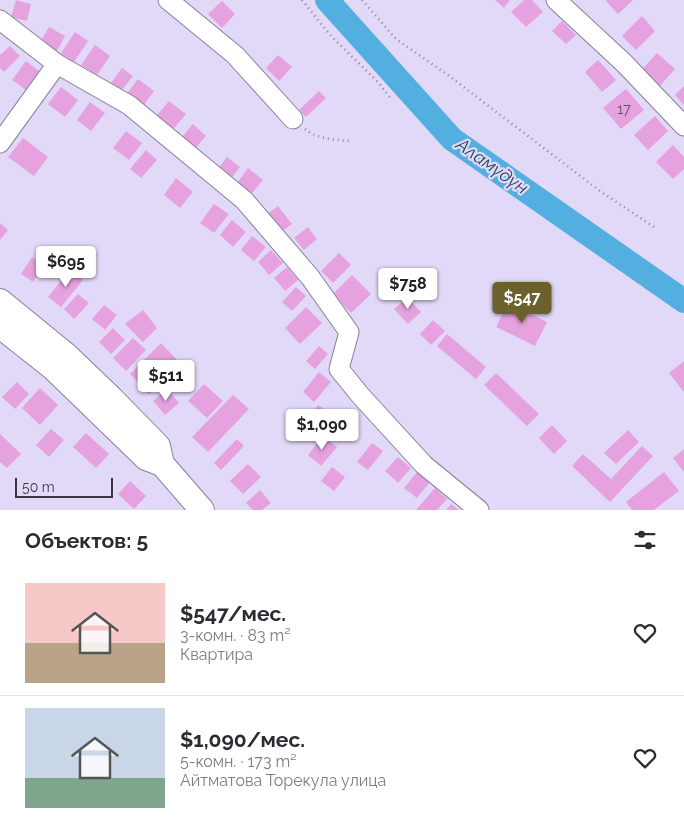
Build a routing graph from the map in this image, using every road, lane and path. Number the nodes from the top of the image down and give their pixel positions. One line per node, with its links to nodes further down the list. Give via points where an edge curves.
1 (168, 0): 8 (street, via 235,55)
2 (302, 0): 7 (path, via 331,36)
3 (362, 0): 12 (path, via 396,40 448,75 600,191)
4 (556, 0): 9 (street, via 624,63)
5 (0, 20): 6 (street)
6 (57, 64): 11 (street); 17 (street, via 129,105 244,200 310,277 349,332 339,369 424,465)
7 (392, 100)
8 (293, 119): 10 (path, via 311,134)
9 (684, 126)
10 (351, 141)
11 (0, 143)
12 (654, 227)
13 (0, 301): 15 (main road, via 112,399 158,446)
14 (0, 326): 15 (main road, via 52,367 146,458)
15 (162, 464): 16 (main road)
16 (202, 510)
17 (479, 510)

